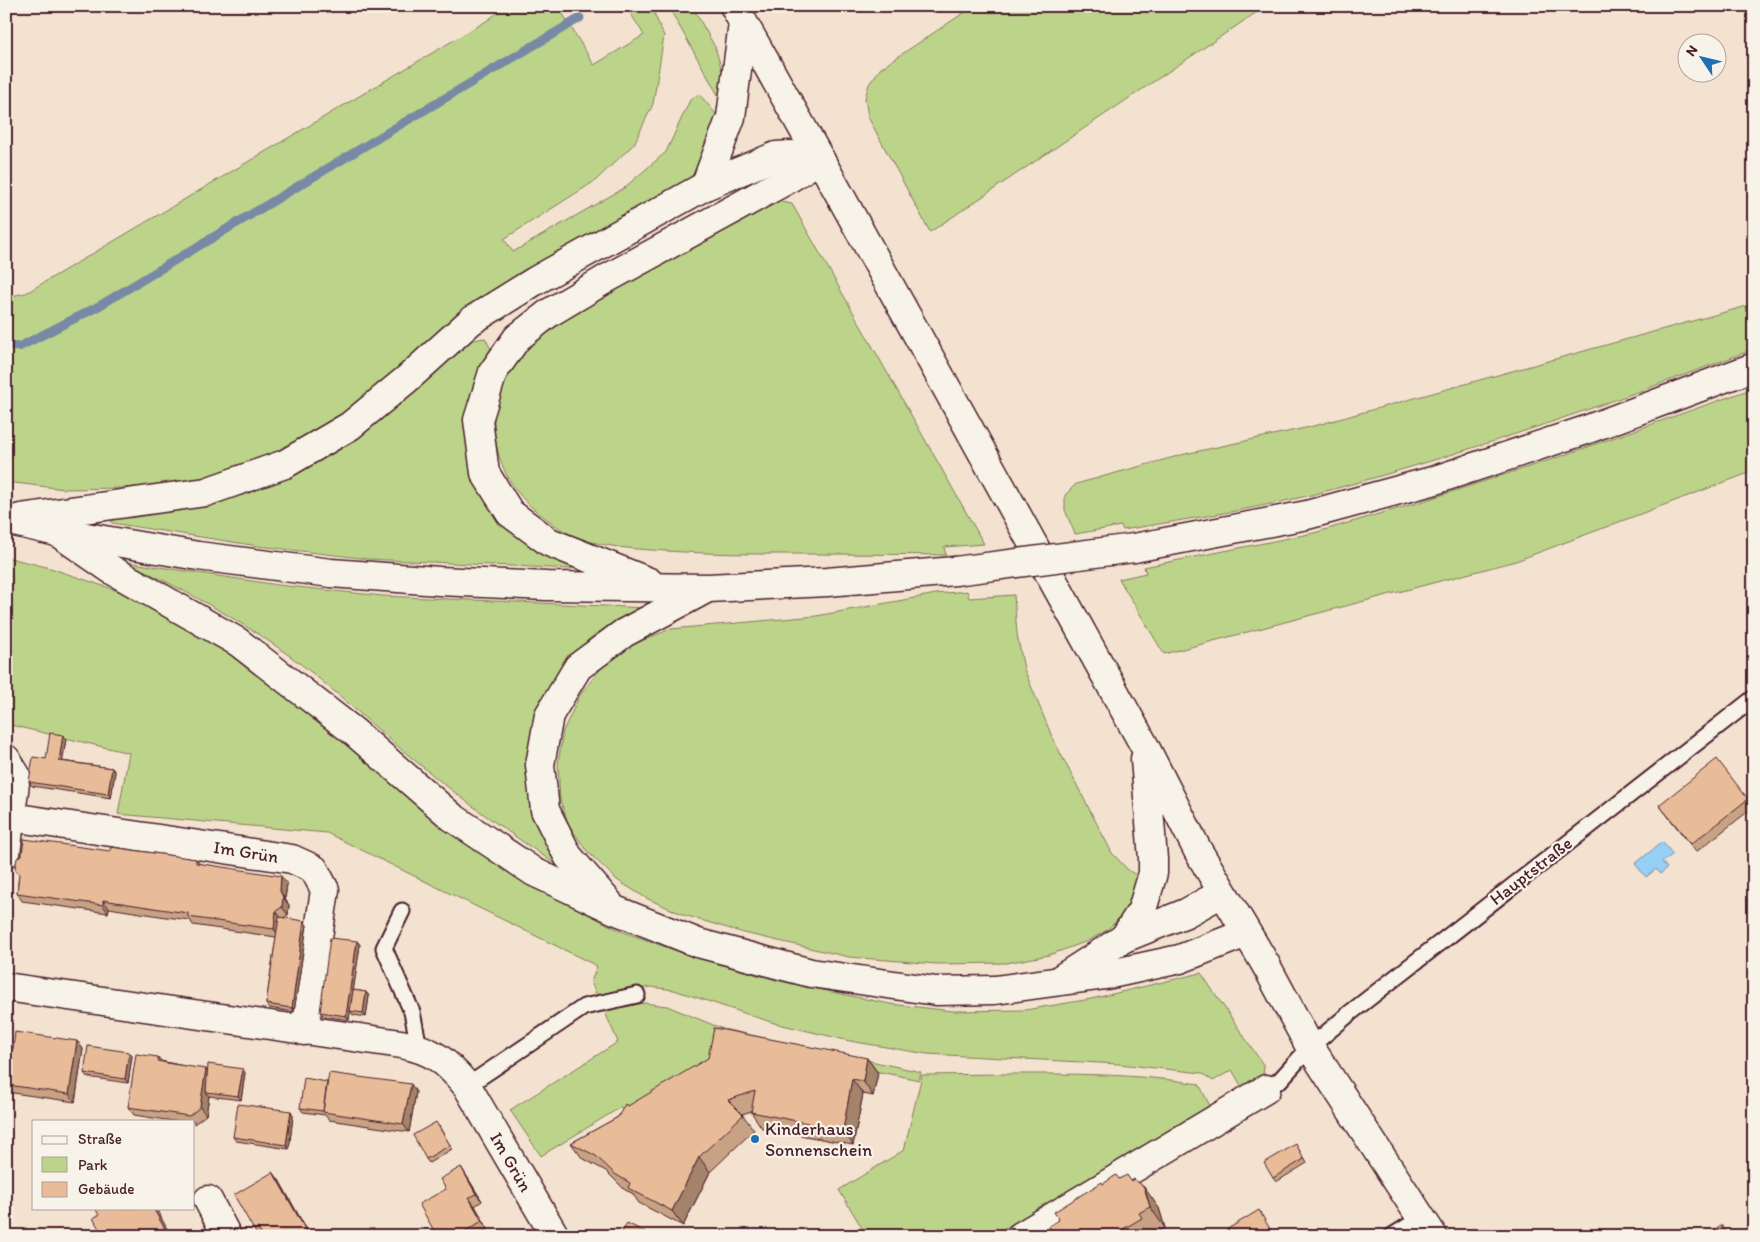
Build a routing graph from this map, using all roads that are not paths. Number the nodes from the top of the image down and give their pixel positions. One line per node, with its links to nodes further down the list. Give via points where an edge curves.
1 (739, 14): 2 (main road); 3 (main road, via 731,117)
2 (820, 159): 3 (main road, via 776,156); 7 (main road, via 548,313 517,338 494,372 478,420 485,473 510,513 549,542); 10 (main road)
3 (705, 186): 5 (main road, via 535,281 471,321 350,426 285,464 206,492)
4 (1754, 367): 8 (main road, bridge, via 1583,431 1432,481 1307,515 1134,548 955,571)
5 (6, 520): 6 (main road)
6 (56, 532): 7 (main road, via 198,556 330,572 439,581); 15 (main road, via 112,570 238,642 353,731 452,817 534,872)
7 (662, 588): 8 (main road)
8 (708, 588): 15 (main road, via 624,632 578,667 550,715 540,765 545,810 568,856)
9 (1754, 698): 23 (lane, Hauptstraße)
10 (1144, 745): 14 (main road); 18 (main road, via 1153,874 1142,910)
11 (6, 759): 12 (main road, via 16,775)
12 (11, 817): 13 (main road); 22 (main road, Im Grün, via 292,859 314,869 325,890)
13 (6, 853)
14 (1222, 894): 17 (main road); 18 (main road, via 1186,914)
15 (615, 910): 19 (main road, via 698,943 811,972 936,991 995,990)
16 (402, 911): 24 (lane, via 384,948 412,1012)
17 (1246, 933): 19 (main road, via 1180,958); 23 (main road)
18 (1124, 938): 19 (main road)
19 (1054, 983)
20 (6, 987): 22 (main road, Im Grün)
21 (637, 995): 25 (lane, via 584,1007)
22 (304, 1032): 24 (main road, Im Grün)
23 (1310, 1046): 26 (lane, Hauptstraße, via 1280,1080); 28 (main road)
24 (419, 1047): 25 (main road, Im Grün, via 437,1055)
25 (467, 1086): 29 (main road, Im Grün)
26 (1266, 1090): 31 (main road)
27 (208, 1200): 30 (main road)
28 (1427, 1227): 32 (lane)
29 (545, 1232)
30 (227, 1236)
31 (1020, 1236)
32 (1392, 1236)

